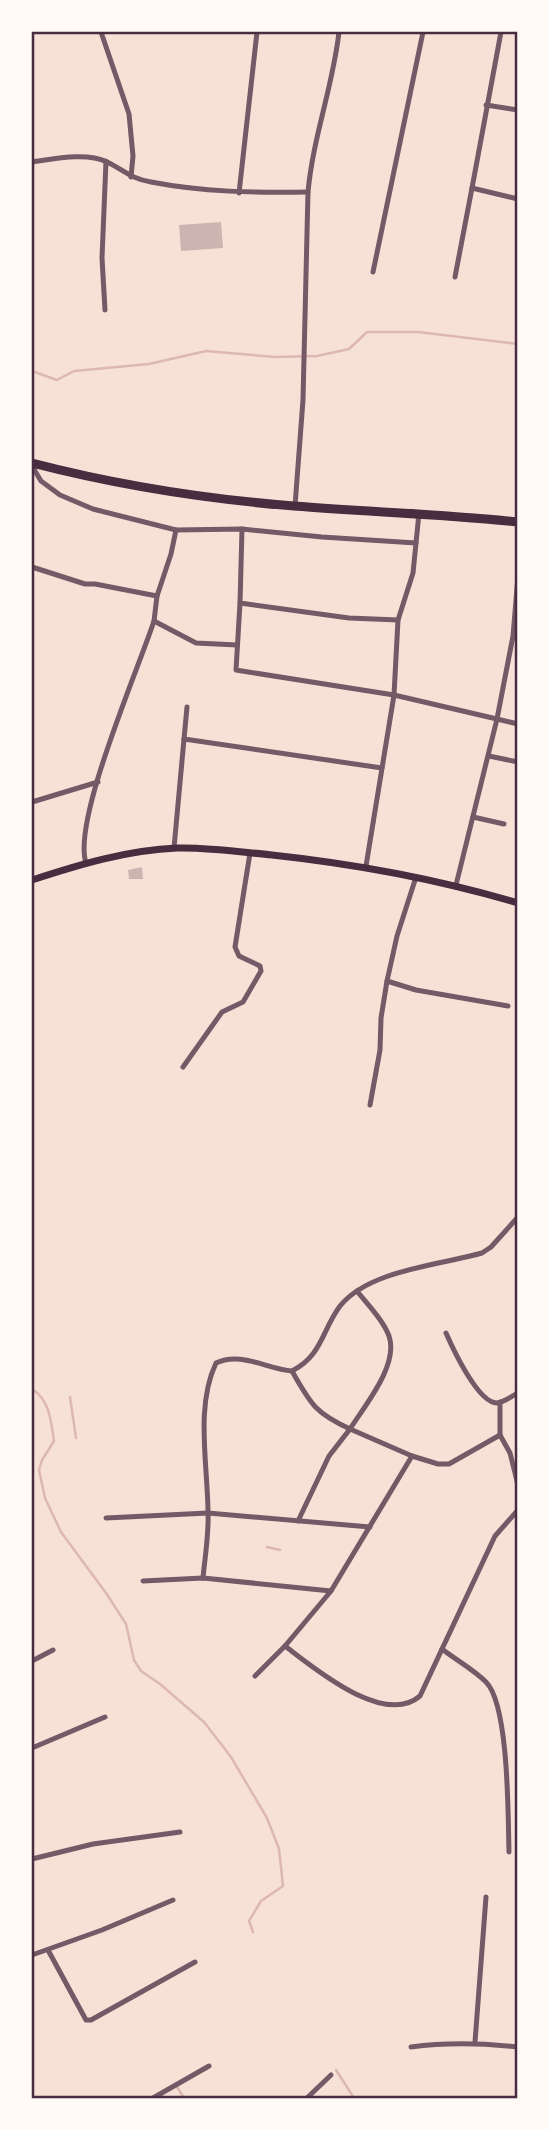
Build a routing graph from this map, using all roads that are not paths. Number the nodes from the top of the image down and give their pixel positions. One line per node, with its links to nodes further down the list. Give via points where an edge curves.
1 (101, 32): 10 (street, via 130,114)
2 (257, 32): 13 (street)
3 (339, 32): 12 (street)
4 (423, 32): 15 (street)
5 (502, 32): 6 (street)
6 (486, 105): 7 (street); 11 (street)
7 (517, 110)
8 (106, 161): 9 (street); 10 (street); 17 (street)
9 (32, 162)
10 (131, 177): 13 (street, via 186,189)
11 (472, 188): 14 (street); 16 (street)
12 (308, 192): 13 (street); 19 (street, via 303,400)
13 (239, 193)
14 (517, 199)
15 (373, 272)
16 (456, 276)
17 (105, 310)
18 (32, 463): 19 (highway, via 146,488); 23 (street, via 41,481 60,495 93,509)
19 (295, 506): 20 (highway)
20 (419, 513): 21 (highway); 24 (street)
21 (517, 522)
22 (242, 529): 23 (street); 24 (street); 28 (street)
23 (176, 530): 27 (street)
24 (416, 543): 29 (street, via 413,573)
25 (32, 567): 27 (street, via 85,584)
26 (517, 576): 34 (street, via 513,636)
27 (157, 596): 30 (street)
28 (240, 603): 29 (street); 31 (street)
29 (398, 620): 32 (street)
30 (154, 621): 31 (street, via 196,643); 40 (street)
31 (237, 645): 32 (street, via 236,670)
32 (394, 695): 34 (street); 39 (street)
33 (187, 707): 36 (street)
34 (497, 719): 35 (street); 37 (street)
35 (517, 724)
36 (184, 739): 39 (street); 44 (street)
37 (489, 756): 38 (street); 42 (street)
38 (517, 762)
39 (382, 768): 47 (street)
40 (98, 782): 41 (street); 46 (street, via 83,834)
41 (32, 802)
42 (473, 817): 43 (street); 50 (street)
43 (504, 824)
44 (174, 848): 45 (main road); 46 (main road)
45 (250, 853): 47 (main road); 54 (street, via 235,947 239,956 260,965 261,971 243,1002 222,1012)
46 (86, 863): 49 (main road)
47 (366, 866): 48 (main road)
48 (416, 877): 50 (main road); 52 (street)
49 (32, 880)
50 (456, 886): 51 (main road)
51 (517, 902)
52 (387, 981): 53 (street); 55 (street)
53 (508, 1006)
54 (183, 1067)
55 (370, 1105)
56 (517, 1217): 57 (street, via 482,1253 391,1276)
57 (357, 1291): 59 (street, via 341,1305 310,1358); 62 (street, via 386,1329 391,1351 389,1366)
58 (446, 1333): 61 (street, via 476,1387 489,1400)
59 (292, 1371): 62 (street, via 315,1408); 67 (street, via 238,1358 216,1363 206,1392)
60 (517, 1393): 61 (street)
61 (500, 1402): 63 (street)
62 (350, 1429): 64 (street); 69 (street, via 329,1455)
63 (500, 1435): 64 (street, via 449,1464); 65 (street, via 510,1453)
64 (412, 1456): 70 (street)
65 (517, 1485)
66 (517, 1510): 75 (street, via 495,1536)
67 (208, 1513): 68 (street); 69 (street); 71 (street)
68 (106, 1518)
69 (298, 1521): 70 (street)
70 (370, 1527): 73 (street)
71 (203, 1578): 72 (street); 73 (street)
72 (143, 1581)
73 (331, 1591): 74 (street)
74 (285, 1646): 75 (street, via 344,1687 380,1703 403,1705 420,1696); 78 (street)
75 (442, 1649): 82 (street, via 487,1682 494,1694)
76 (53, 1650): 77 (street)
77 (32, 1661)
78 (255, 1676)
79 (105, 1717): 80 (street)
80 (32, 1748)
81 (517, 1791): 82 (street)
82 (507, 1793): 84 (street)
83 (180, 1832): 85 (street, via 93,1844)
84 (509, 1852)
85 (32, 1859)
86 (486, 1897): 91 (street)
87 (173, 1899): 88 (street)
88 (48, 1950): 89 (street); 90 (street, via 86,2020)
89 (32, 1955)
90 (195, 1962)
91 (475, 2042): 92 (street); 93 (street)
92 (411, 2047)
93 (517, 2047)
94 (209, 2066): 96 (street)
95 (331, 2075): 97 (street)
96 (153, 2098)
97 (307, 2098)

